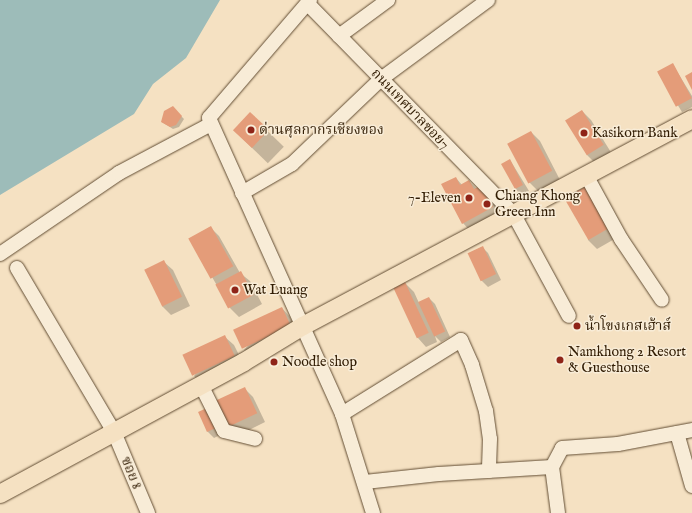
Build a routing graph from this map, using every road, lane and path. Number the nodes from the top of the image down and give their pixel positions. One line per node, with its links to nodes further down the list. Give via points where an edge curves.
1 (388, 0): 4 (street)
2 (488, 0): 5 (street)
3 (309, 2): 4 (street, ถนนเทศบาลซอย7); 7 (street, via 209,116)
4 (340, 36): 5 (street, ถนนเทศบาลซอย7)
5 (381, 79): 9 (street, via 292,164); 10 (street, ถนนเทศบาลซอย7)
6 (692, 119): 8 (main road)
7 (211, 124): 9 (street); 11 (street, via 118,173)
8 (586, 175): 10 (main road); 13 (street, via 621,239)
9 (242, 193): 15 (street)
10 (513, 213): 14 (street, ถนนเทศบาลซอย7); 15 (main road)
11 (0, 254)
12 (17, 268): 19 (street, ซอย 8)
13 (662, 300)
14 (568, 316)
15 (303, 326): 16 (main road); 17 (street)
16 (201, 385): 19 (main road); 21 (street, via 224,430)
17 (342, 414): 23 (street, via 461,340 472,365 486,411 490,439); 24 (street)
18 (692, 430): 20 (street)
19 (114, 432): 26 (main road); 27 (street, ซอย 8)
20 (677, 433): 22 (street, via 618,444 562,448); 25 (street)
21 (255, 439)
22 (552, 467): 23 (street); 29 (street)
23 (489, 471): 24 (street)
24 (365, 482): 28 (street)
25 (692, 486)
26 (0, 494)
27 (148, 513)
28 (373, 513)
29 (558, 513)

